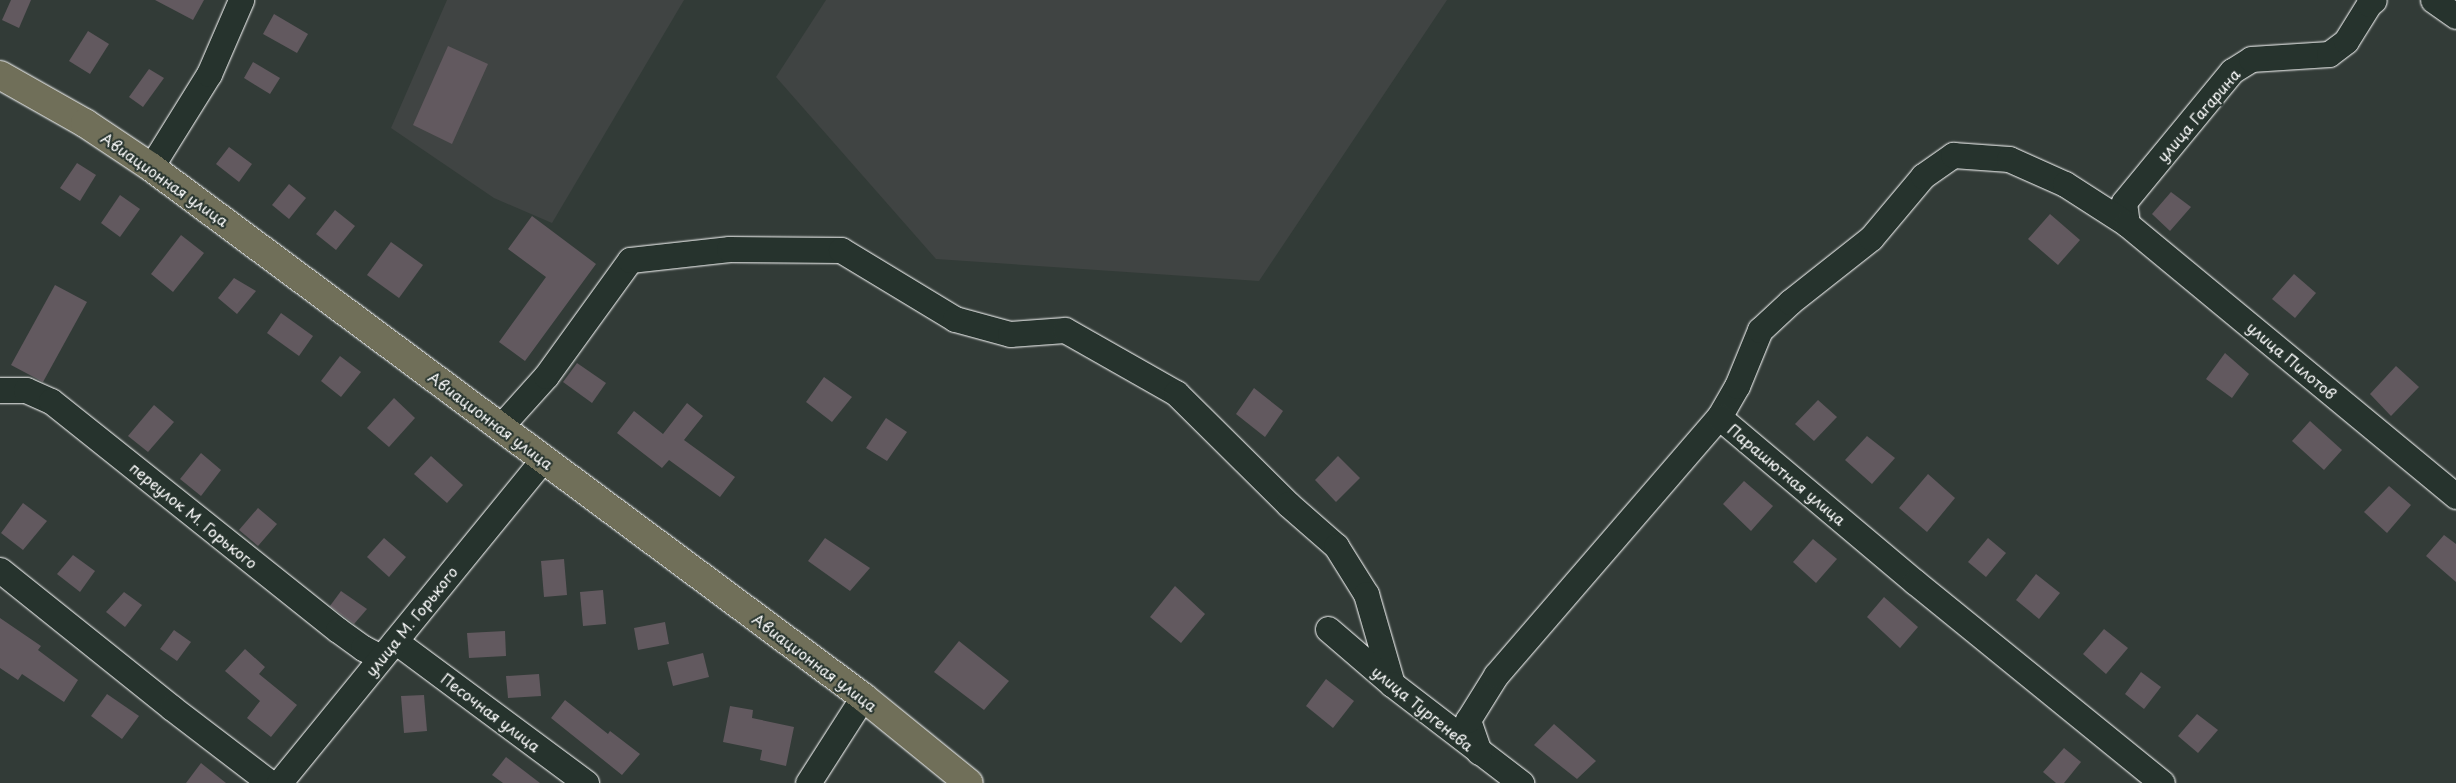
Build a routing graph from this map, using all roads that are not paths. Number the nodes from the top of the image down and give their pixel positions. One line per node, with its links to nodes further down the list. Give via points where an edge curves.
1 (241, 0): 6 (street, via 209,74)
2 (2374, 0): 7 (street, улица Гагарина, via 2346,41 2329,54 2250,59 2232,71 2124,202)
3 (2433, 0): 4 (street)
4 (2456, 16)
5 (0, 75): 6 (main road, Авиационная улица, via 85,123)
6 (151, 167): 10 (main road, Авиационная улица)
7 (2127, 224): 9 (street, улица Пилотов, via 2065,184 2009,160 1953,155 1923,176 1870,238 1760,330 1737,386); 12 (street, улица Пилотов)
8 (0, 390): 15 (street, переулок М. Горького, via 26,390 51,401 338,630 363,648)
9 (1719, 417): 18 (street, Парашютная улица, via 1496,675 1468,720); 25 (street, Парашютная улица)
10 (502, 426): 11 (main road, Авиационная улица); 16 (street, via 546,376 630,260 729,249 842,250 955,319 1010,334 1065,330 1176,393 1288,504 1336,546 1366,594)
11 (543, 459): 15 (street, улица М. Горького); 17 (main road, Авиационная улица)
12 (2456, 496)
13 (0, 570): 19 (street)
14 (1328, 629): 16 (street, улица Тургенева)
15 (388, 649): 20 (street, улица М. Горького); 21 (street, Песочная улица)
16 (1392, 684): 18 (street, улица Тургенева)
17 (863, 697): 22 (street); 23 (main road, Авиационная улица)
18 (1479, 752): 24 (street, улица Тургенева)
19 (270, 783)
20 (279, 783)
21 (586, 783)
22 (808, 783)
23 (969, 783)
24 (1521, 783)
25 (2162, 783)

